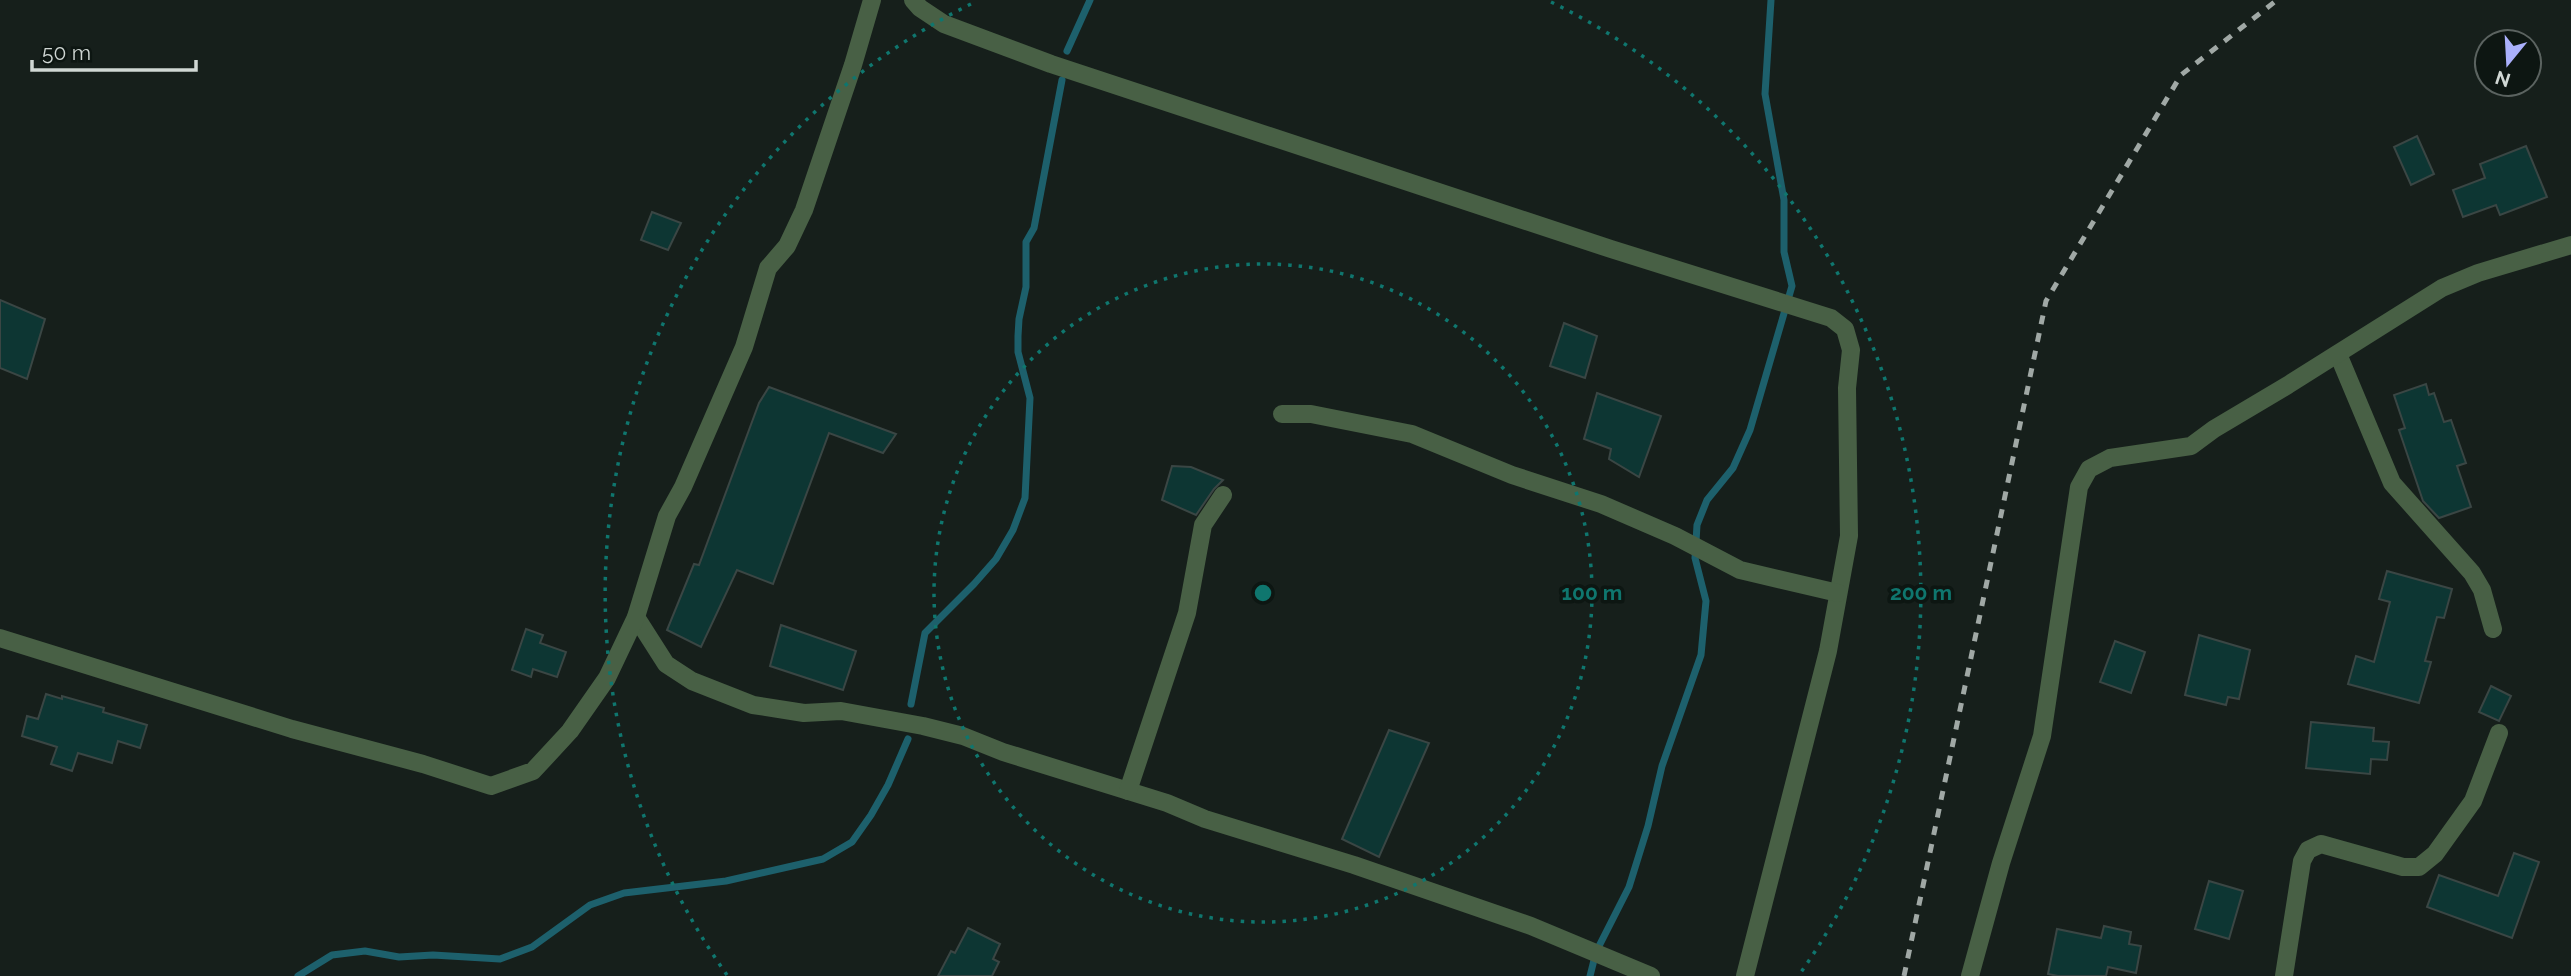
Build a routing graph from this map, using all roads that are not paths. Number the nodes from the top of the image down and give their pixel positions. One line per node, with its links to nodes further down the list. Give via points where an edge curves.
1 (872, 0): 8 (street, via 804,210 787,246 768,268 744,347 667,516)
2 (913, 0): 7 (street, via 944,24 1051,64 1831,318 1845,328 1851,350 1847,388 1849,536)
3 (2571, 245): 4 (street, via 2442,288)
4 (2339, 354): 9 (street, via 2392,483 2472,573); 15 (street, via 2191,446 2110,458 2089,469 2079,487 2042,736)
5 (1282, 414): 7 (street, via 1311,414 1412,434 1601,505 1740,570)
6 (1223, 495): 12 (street, via 1203,525 1187,613)
7 (1838, 593): 14 (street, via 1828,651)
8 (636, 617): 10 (street, via 607,678 570,731 533,771 491,786); 12 (street, via 666,664 692,681 753,705 804,713 841,711 923,726)
9 (2493, 629)
10 (0, 638)
11 (2499, 733): 16 (street, via 2473,801 2435,854 2419,867 2403,867 2321,844 2308,850 2302,861)
12 (1128, 791): 13 (street, via 1531,926)
13 (1651, 976)
14 (1745, 976)
15 (1970, 976)
16 (2284, 976)

